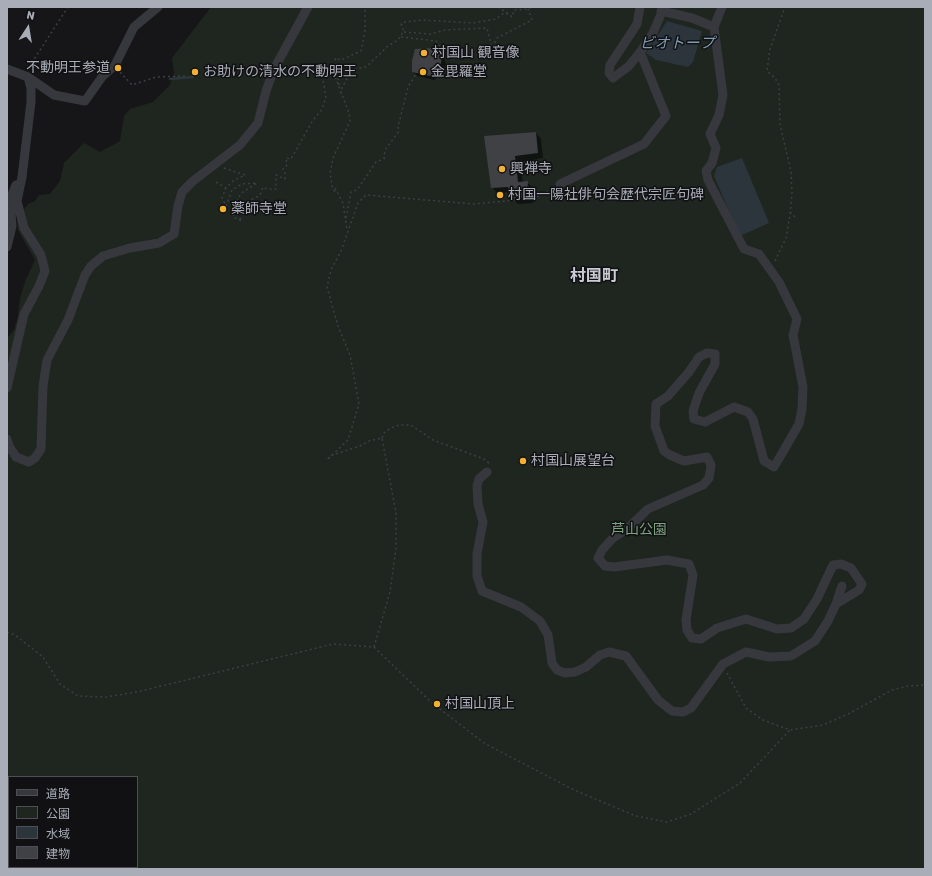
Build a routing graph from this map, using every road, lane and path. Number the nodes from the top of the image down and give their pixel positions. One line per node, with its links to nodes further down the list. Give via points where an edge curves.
1 (68, 7): 22 (path)
2 (158, 7): 18 (street, via 134,27)
3 (308, 7): 39 (street, via 274,69 258,123 240,145 182,192 174,234 159,243 103,256 85,275 68,320 47,360 43,386 41,449 38,454 29,462 16,457)
4 (365, 7): 23 (path, via 365,32 361,51 341,60 335,58)
5 (498, 7): 12 (path)
6 (532, 7): 10 (path)
7 (640, 7): 17 (street, via 637,24 610,65 609,73 613,78 629,66)
8 (722, 7): 13 (street)
9 (785, 7): 32 (path, via 770,50 767,71 779,85 780,124 791,172)
10 (528, 9): 12 (path, via 514,10 512,17); 14 (path, via 532,20 497,38 492,48 487,28 445,30 430,34)
11 (662, 9): 13 (street); 17 (street, via 652,33)
12 (510, 15): 14 (path, via 504,13 496,19 473,23 422,20 405,22 401,24 404,27)
13 (714, 27): 36 (street, via 723,95 719,115 710,134 716,148 712,163 706,171 708,180 744,249 759,254)
14 (403, 32): 15 (path)
15 (401, 36): 16 (path, via 436,41 442,50); 23 (path, via 366,67 352,69)
16 (440, 52)
17 (640, 52): 27 (street, via 666,116 644,144)
18 (114, 66): 21 (path, via 132,85 156,77); 22 (street, via 97,82 88,98 82,101 54,95)
19 (7, 69): 22 (street)
20 (416, 74): 34 (path, via 408,88 399,131 394,141 385,150 384,159 376,162 357,190 351,192 346,219)
21 (187, 76)
22 (26, 77): 25 (street, via 32,96)
23 (340, 94): 30 (path, via 336,79 324,71 322,74 326,98 321,111 313,120 291,159 286,158 287,164 283,169 285,179 276,175 276,189 267,189 263,186 257,197 243,202 244,210 235,212 242,221 233,217 237,199 257,183 242,184 232,190); 34 (path, via 350,121 333,158 330,174 333,190 335,191 335,188 343,203)
24 (222, 168): 28 (path, via 245,175)
25 (21, 181): 29 (street); 37 (street, via 17,201 24,228 41,255 45,271 40,286 24,314)
26 (216, 182): 28 (path)
27 (560, 184): 34 (path, via 535,198 489,203 458,204 366,195 358,203)
28 (226, 188): 30 (path, via 222,198)
29 (10, 193): 35 (street, via 12,226)
30 (226, 206): 31 (path)
31 (224, 209)
32 (790, 212): 33 (path); 36 (path, via 786,238)
33 (796, 218)
34 (347, 232): 38 (path, via 331,270 327,288 350,355 359,404 348,440 327,460 330,456 360,446 370,441)
35 (7, 247)
36 (770, 270): 42 (street, via 779,282 797,319 793,335 803,387 799,424 774,467 764,461 753,419 748,412 734,407 705,422 694,420 693,411 698,392 715,364 715,354 707,353 699,357 690,372 668,396 656,404 655,426 664,451 670,455 684,461 707,457 711,465 709,478 703,485 648,508 627,529 613,538 598,558 605,566 614,567 667,560 689,564 693,575 686,620 687,630 692,638 701,639 717,628 746,619 777,629 791,628 804,619 818,599 833,566 841,564 851,568 862,584 859,590)
37 (7, 388)
38 (382, 438): 40 (path, via 391,428 411,424 433,440 489,462 491,466); 44 (path, via 396,513 396,548 390,592)
39 (7, 439)
40 (488, 472): 45 (street, via 479,479 477,486 483,522 477,576 482,591 516,604 540,621 548,636 552,663 557,670 565,673 575,672 609,652 626,656 658,700 672,711 683,712 691,708)
41 (842, 586): 42 (street)
42 (836, 604): 45 (street, via 815,640 791,656 770,657 746,652)
43 (7, 632): 44 (path, via 15,635 43,658 60,684 78,696 106,697 137,692 333,644)
44 (374, 647): 47 (path, via 431,702 484,743 574,790 636,816 667,822 691,814 740,783)
45 (723, 664): 47 (path, via 746,708 763,720)
46 (925, 686): 47 (path, via 908,686 892,690 823,725)
47 (790, 730)

